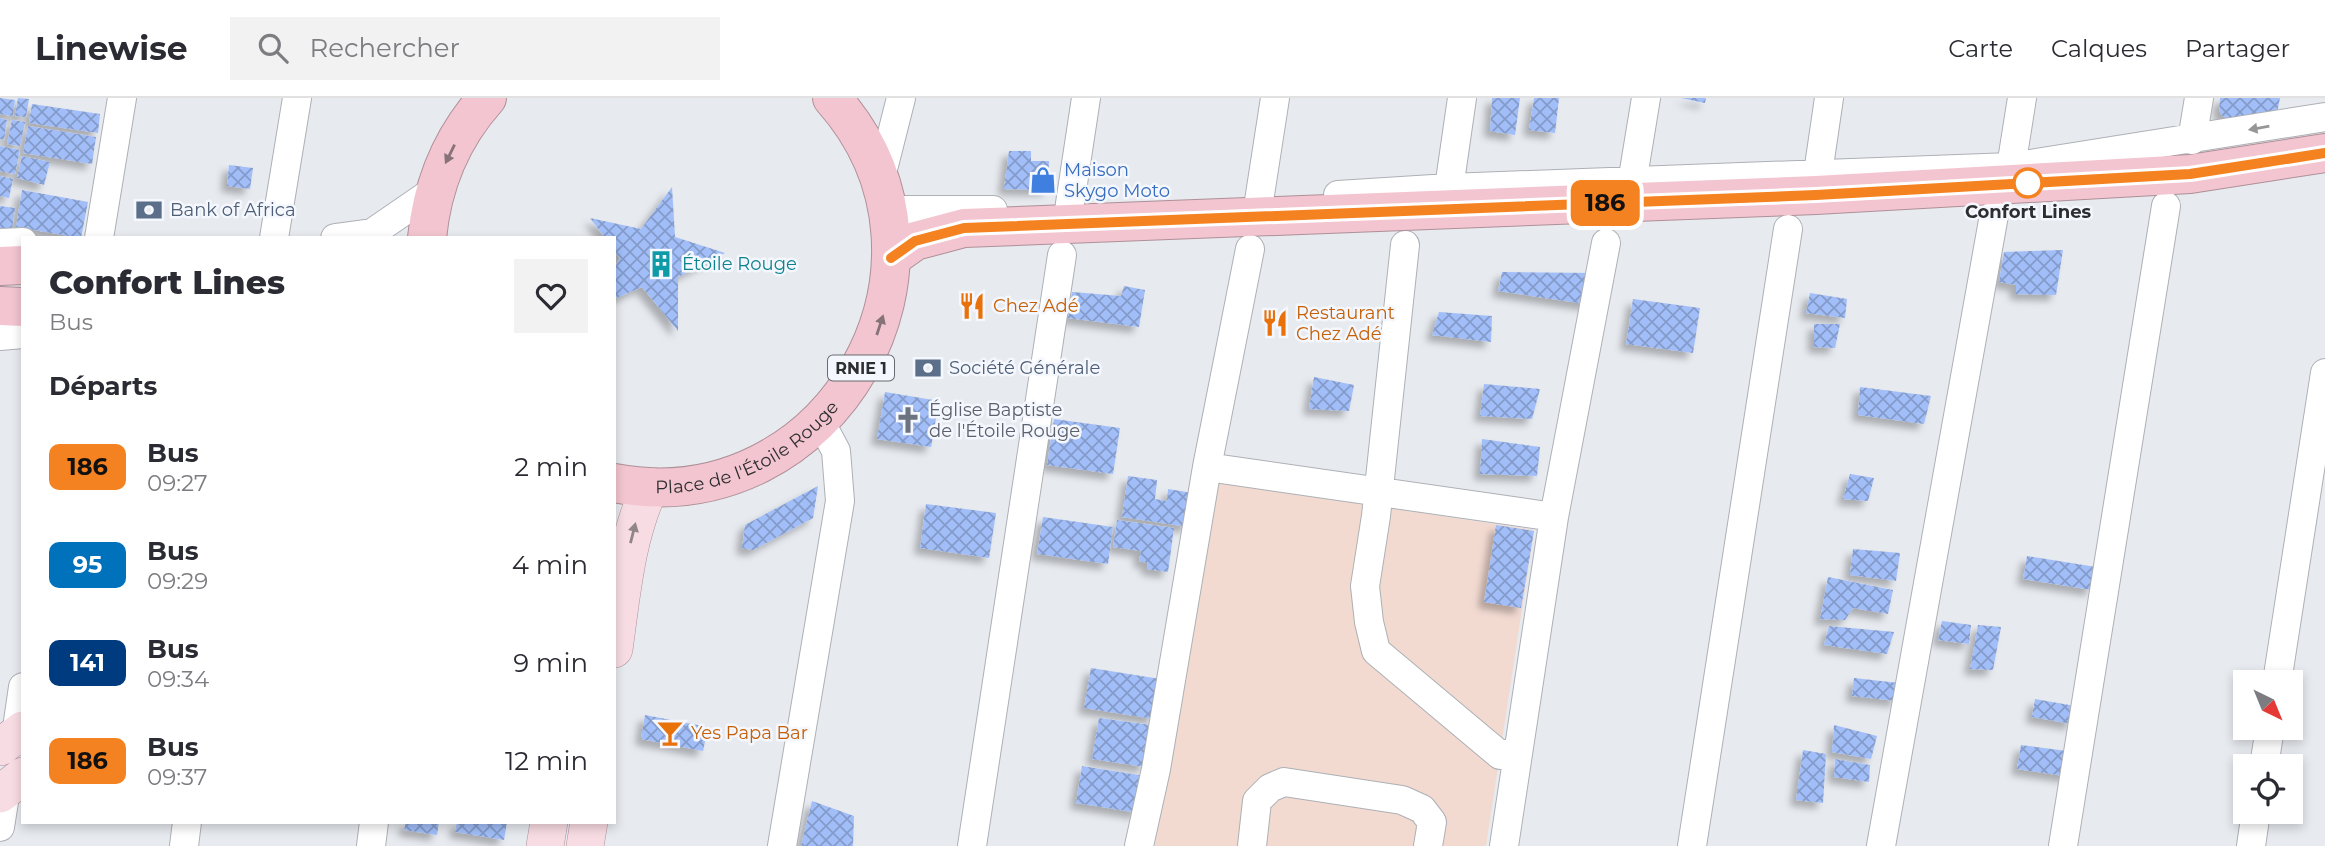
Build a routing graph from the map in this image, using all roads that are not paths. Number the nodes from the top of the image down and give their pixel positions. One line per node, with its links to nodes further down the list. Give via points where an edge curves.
1 (122, 98): 27 (street)
2 (297, 98): 28 (street)
3 (487, 98): 20 (highway, one-way to 20, via 457,139)
4 (832, 98): 21 (highway, Place de l'Étoile Rouge / RNIE 1, via 862,140)
5 (901, 98): 21 (street)
6 (1086, 98): 24 (street)
7 (1275, 98): 22 (street)
8 (1462, 98): 19 (street)
9 (1646, 98): 18 (street)
10 (1829, 98): 17 (street)
11 (2022, 98): 16 (street)
12 (2199, 98): 14 (street)
13 (2325, 117): 14 (street, one-way to 14)
14 (2192, 140): 16 (street)
15 (2325, 153): 37 (highway, via 2190,174 1830,195 964,228 915,241)
16 (2011, 167): 17 (street)
17 (1818, 173): 18 (street)
18 (1632, 183): 19 (street)
19 (1449, 188): 22 (street)
20 (436, 190): 29 (street, via 372,233); 30 (highway)
21 (884, 196): 24 (street); 37 (highway, Place de l'Étoile Rouge / RNIE 1)
22 (1259, 201): 24 (street)
23 (2166, 206): 72 (street)
24 (1069, 210)
25 (1994, 215): 71 (street)
26 (1788, 229): 70 (street)
27 (99, 236)
28 (274, 236)
29 (350, 236)
30 (427, 236)
31 (21, 242): 32 (street)
32 (0, 243)
33 (1606, 243): 49 (street)
34 (1405, 245): 48 (street)
35 (1250, 249): 46 (street)
36 (1062, 256): 65 (street)
37 (891, 258): 45 (highway, Place de l'Étoile Rouge / RNIE 1, one-way to 37, via 849,387 870,349 887,300)
38 (21, 265): 39 (highway)
39 (0, 266)
40 (0, 306): 41 (highway)
41 (21, 307)
42 (21, 334): 43 (street)
43 (0, 335)
44 (2325, 373): 51 (street)
45 (820, 421): 47 (highway, Place de l'Étoile Rouge / RNIE 1, via 779,453 742,471 691,485); 64 (street, via 836,451 840,501)
46 (1207, 467): 48 (street); 66 (street)
47 (632, 485): 50 (main road, one-way to 47, via 638,511)
48 (1379, 494): 49 (street); 54 (street, via 1365,586 1376,651 1500,755)
49 (1554, 517): 54 (street)
50 (616, 636)
51 (2279, 670)
52 (21, 697): 53 (street)
53 (13, 737)
54 (1517, 752): 69 (street)
55 (10, 787): 59 (street)
56 (187, 824): 62 (street)
57 (374, 824): 63 (street)
58 (2254, 824): 73 (street)
59 (0, 827)
60 (547, 836): 61 (street)
61 (590, 840)
62 (184, 846)
63 (371, 846)
64 (782, 846)
65 (972, 846)
66 (1139, 846)
67 (1252, 846): 68 (street, via 1257,801 1284,782 1412,804 1432,822)
68 (1428, 846)
69 (1504, 846)
70 (1692, 846)
71 (1881, 846)
72 (2063, 846)
73 (2251, 846)

